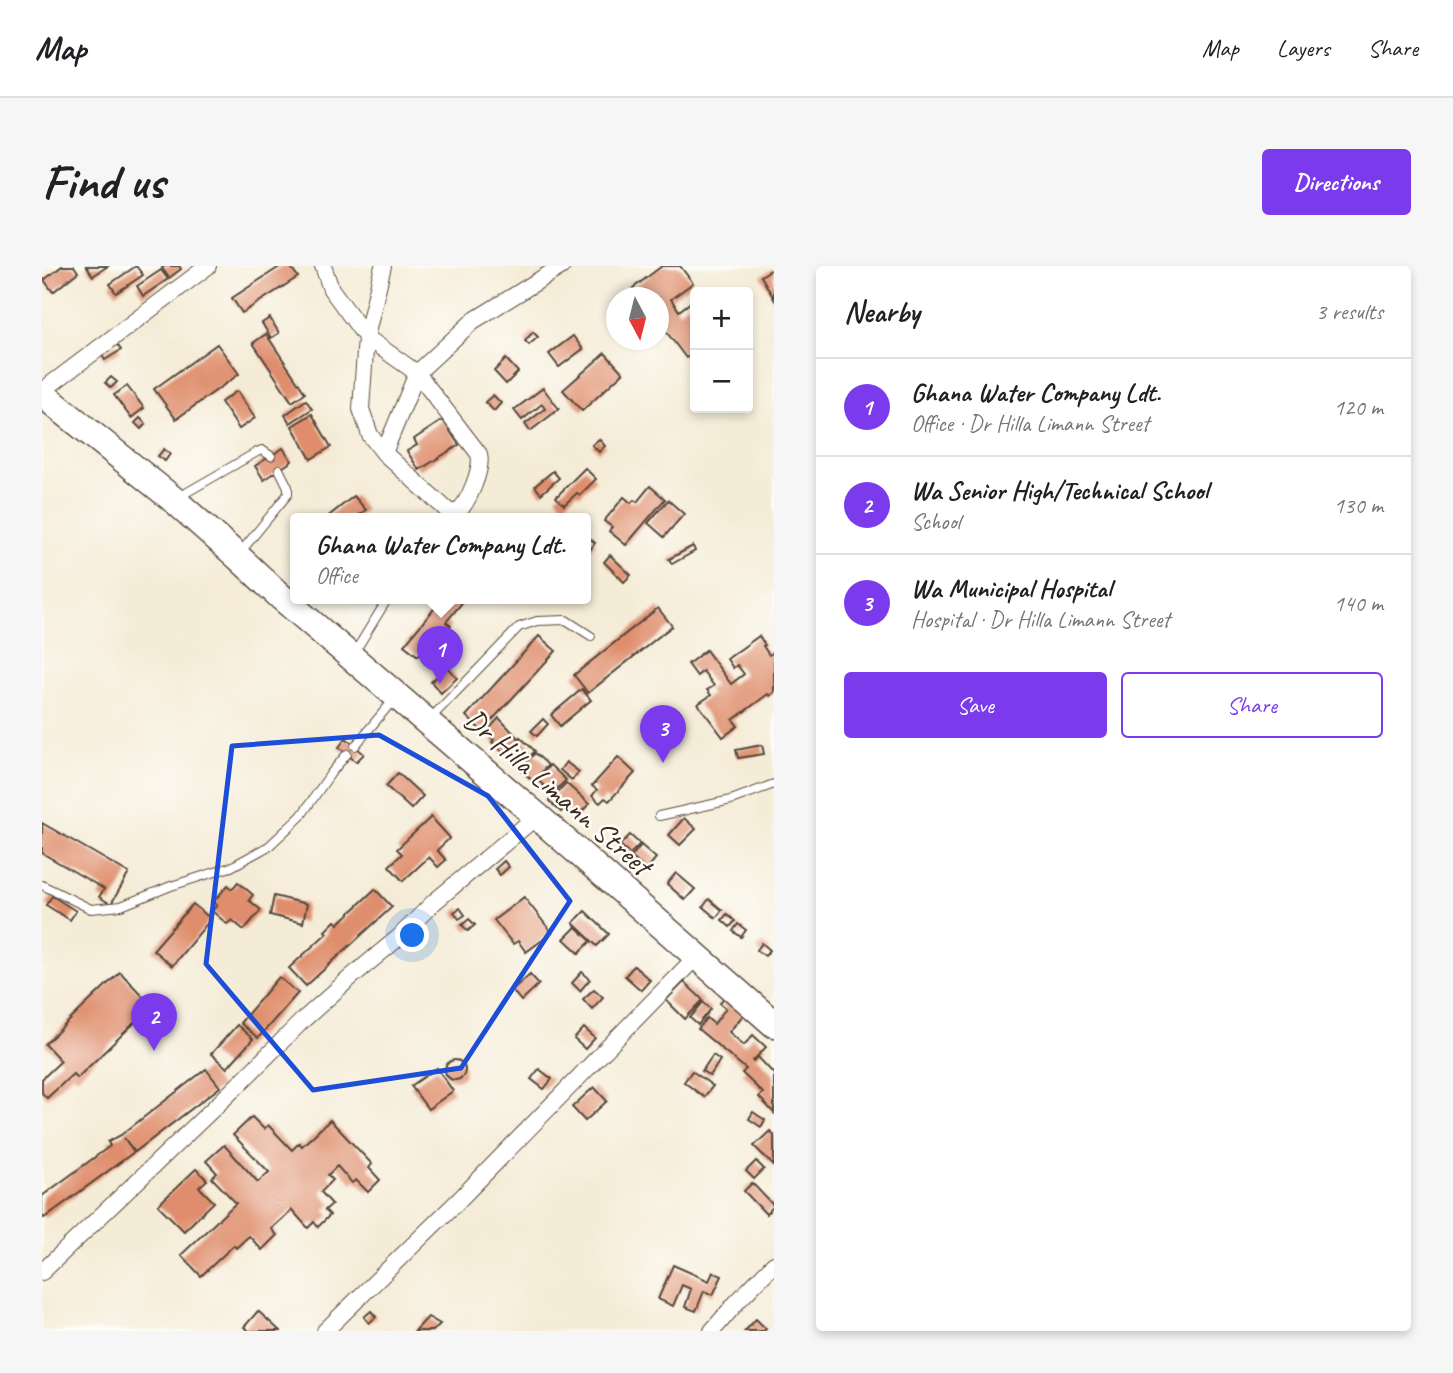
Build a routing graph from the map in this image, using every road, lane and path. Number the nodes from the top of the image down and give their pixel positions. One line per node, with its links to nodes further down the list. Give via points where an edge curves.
1 (208, 266): 8 (street)
2 (323, 266): 6 (street, via 331,289)
3 (383, 266): 6 (street)
4 (534, 266): 5 (street)
5 (559, 268): 7 (street, via 474,321)
6 (366, 337): 7 (street); 9 (street, via 361,409 370,435)
7 (416, 373): 9 (street); 9 (street, via 480,454 482,463 464,508 448,511)
8 (42, 392): 12 (highway, Dr Hilla Limann Street)
9 (384, 453)
10 (271, 456): 12 (lane, via 257,452)
11 (279, 469): 13 (lane, via 288,494)
12 (174, 500): 13 (highway, Dr Hilla Limann Street)
13 (237, 556): 14 (highway, Dr Hilla Limann Street)
14 (290, 600)
15 (295, 604): 18 (highway, Dr Hilla Limann Street)
16 (384, 604): 18 (lane)
17 (591, 636): 20 (lane, via 566,620 519,626)
18 (352, 657): 19 (highway, Dr Hilla Limann Street)
19 (397, 696): 20 (highway, Dr Hilla Limann Street); 21 (lane)
20 (427, 723): 24 (highway, Dr Hilla Limann Street)
21 (355, 746)
22 (347, 754): 26 (lane, via 301,816 269,846 231,867 121,906 91,909)
23 (774, 784): 25 (lane, via 731,800)
24 (537, 816): 27 (highway, Dr Hilla Limann Street); 30 (street, via 303,1020)
25 (659, 817)
26 (42, 885)
27 (697, 956): 28 (highway, Dr Hilla Limann Street); 31 (street)
28 (774, 1024)
29 (774, 1264): 32 (street)
30 (42, 1272)
31 (326, 1331)
32 (712, 1331)

